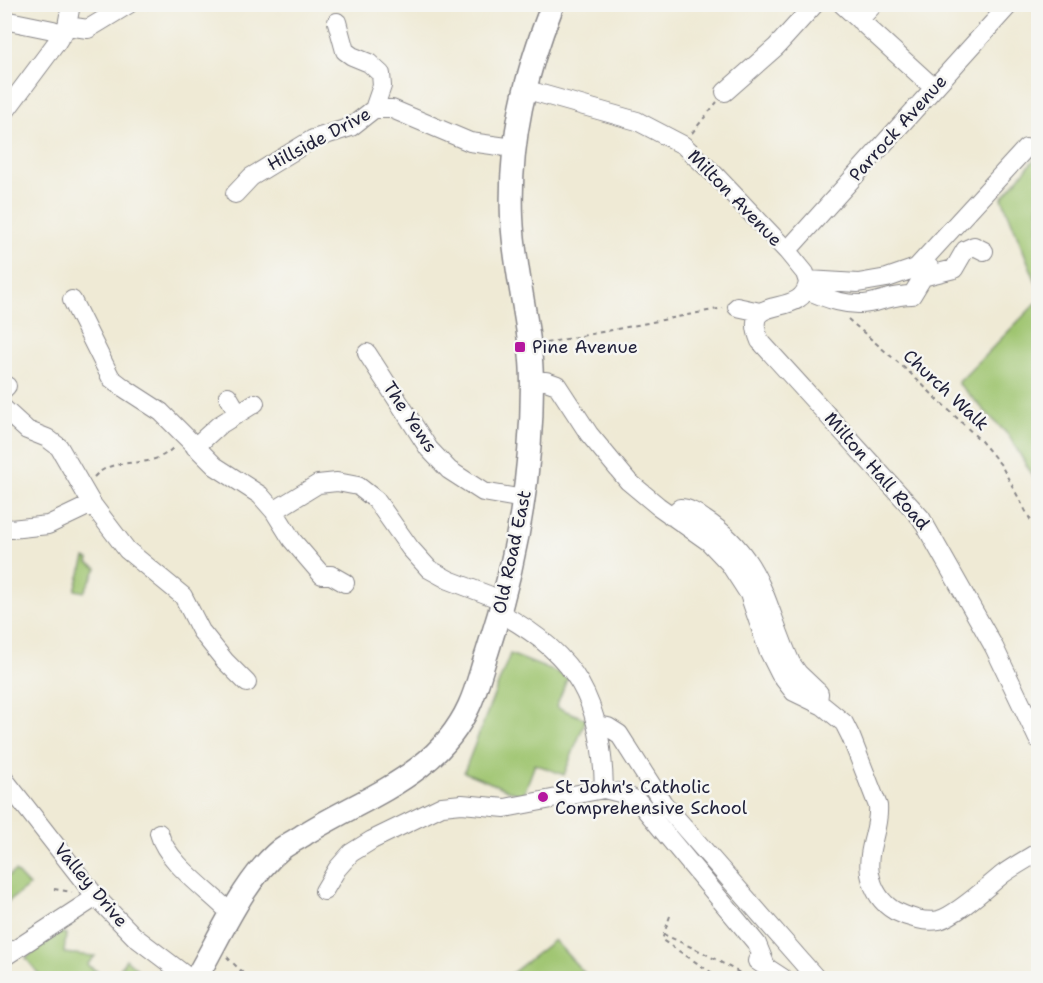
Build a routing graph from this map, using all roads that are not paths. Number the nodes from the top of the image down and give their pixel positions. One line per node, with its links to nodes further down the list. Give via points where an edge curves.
1 (71, 4): 11 (street)
2 (129, 4): 11 (street, via 88,29)
3 (553, 4): 13 (main road, Old Road East)
4 (815, 4): 14 (street)
5 (842, 4): 9 (street)
6 (874, 4): 9 (street)
7 (1010, 4): 12 (street, Parrock Avenue)
8 (4, 20): 11 (street)
9 (860, 20): 12 (street)
10 (337, 22): 15 (street, via 345,51 381,74 382,86)
11 (65, 30): 16 (street)
12 (934, 88): 20 (street, Parrock Avenue)
13 (524, 89): 17 (main road, Old Road East); 20 (street, Milton Avenue, via 637,122 683,145)
14 (725, 92)
15 (374, 109): 17 (street, Hillside Drive, via 392,109 470,142); 19 (street, Hillside Drive, via 351,127 313,139 251,177)
16 (4, 113)
17 (514, 148): 27 (main road, Old Road East, via 512,217)
18 (1026, 148): 22 (street, via 916,268 888,278)
19 (235, 194)
20 (787, 251): 22 (street, Milton Avenue, via 804,271)
21 (984, 251): 22 (street, via 974,246 967,249 954,269 926,272 909,299 894,295 856,304)
22 (804, 290): 25 (street)
23 (72, 300): 32 (street, via 72,321 110,376 159,410)
24 (737, 307): 25 (street)
25 (760, 312): 41 (street, Milton Hall Road, via 755,326 760,340 921,518 994,647)
26 (367, 352): 34 (street, The Yews, via 429,449 449,470 483,492)
27 (532, 381): 34 (main road, Old Road East); 45 (street, via 557,385 619,472 709,542 729,563 749,594 780,674 794,692 818,703 846,727 878,806 879,818 870,847 871,879 877,894 891,908 920,920 943,919)
28 (228, 396): 31 (street)
29 (255, 403): 31 (street)
30 (4, 409): 33 (street, via 27,430 59,447)
31 (238, 413): 32 (street)
32 (189, 440): 35 (street, via 214,465 257,493)
33 (87, 496): 36 (street, via 48,525); 39 (street, via 128,550 183,596 201,631)
34 (524, 500): 38 (main road, Old Road East)
35 (274, 511): 37 (street, via 322,575 332,575); 38 (street, via 318,484 358,486 376,500 429,569)
36 (4, 527)
37 (345, 583)
38 (502, 607): 40 (street, via 569,667 590,700); 48 (main road, Old Road East, via 470,705 450,739 429,762 381,794 327,820 281,849 252,879)
39 (247, 683)
40 (598, 725): 43 (street); 53 (street, via 619,734 663,803)
41 (1038, 739)
42 (4, 780): 47 (street, Valley Drive)
43 (604, 789): 46 (street, via 505,808 442,806 351,853); 52 (street, via 639,802 757,945 759,962)
44 (159, 833): 48 (street, via 170,856)
45 (1038, 852)
46 (324, 891)
47 (96, 897): 49 (street); 50 (street, Valley Drive, via 135,937)
48 (233, 912): 51 (main road, Old Road East)
49 (4, 957)
50 (189, 978)
51 (196, 978)
52 (783, 978)
53 (816, 978)

